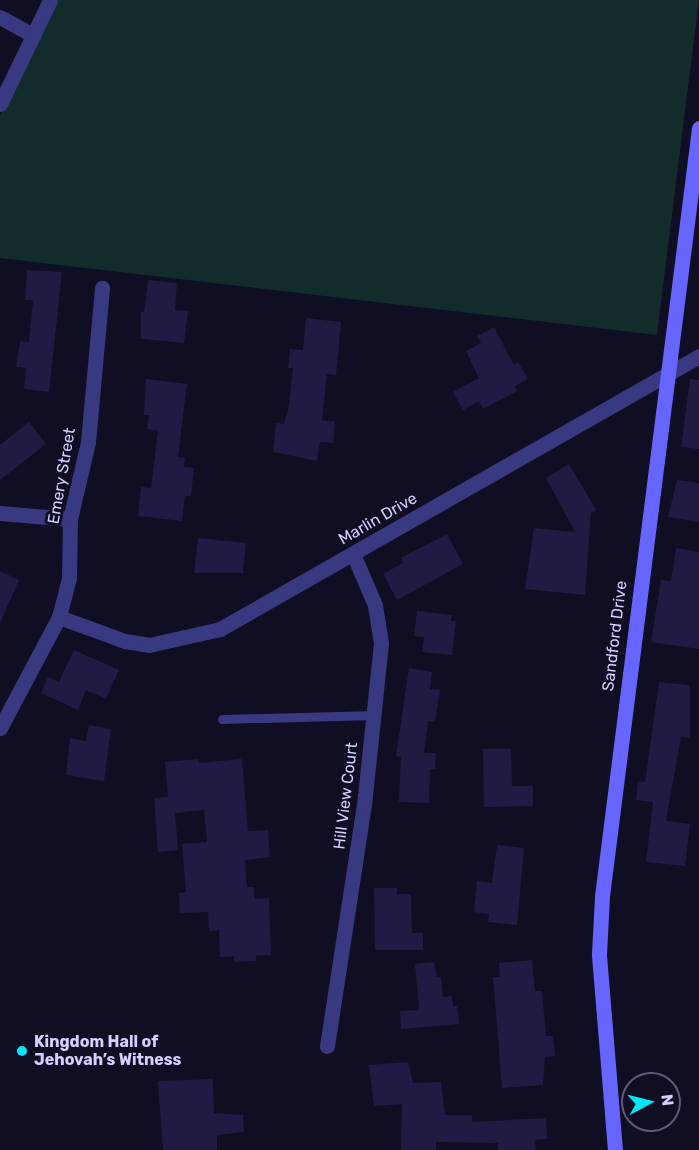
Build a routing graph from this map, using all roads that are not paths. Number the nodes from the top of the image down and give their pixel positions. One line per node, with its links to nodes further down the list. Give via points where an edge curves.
1 (50, 0): 3 (street)
2 (0, 17): 3 (street)
3 (33, 35): 4 (street)
4 (0, 104)
5 (699, 128): 8 (street, Sandford Drive)
6 (102, 288): 10 (street, Emery Street, via 88,442)
7 (699, 356): 8 (street, Marlin Drive)
8 (666, 373): 11 (street, Marlin Drive); 17 (street, Sandford Drive, via 602,896 599,954)
9 (0, 513): 10 (street)
10 (70, 519): 12 (street, Emery Street, via 69,578)
11 (353, 555): 12 (street, Marlin Drive, via 220,629 182,639 149,645 125,641); 13 (street, Hill View Court, via 375,605 381,643)
12 (59, 617): 15 (street, Emery Street)
13 (375, 715): 14 (lane); 16 (street, Hill View Court)
14 (222, 719)
15 (0, 728)
16 (327, 1046)
17 (615, 1150)

